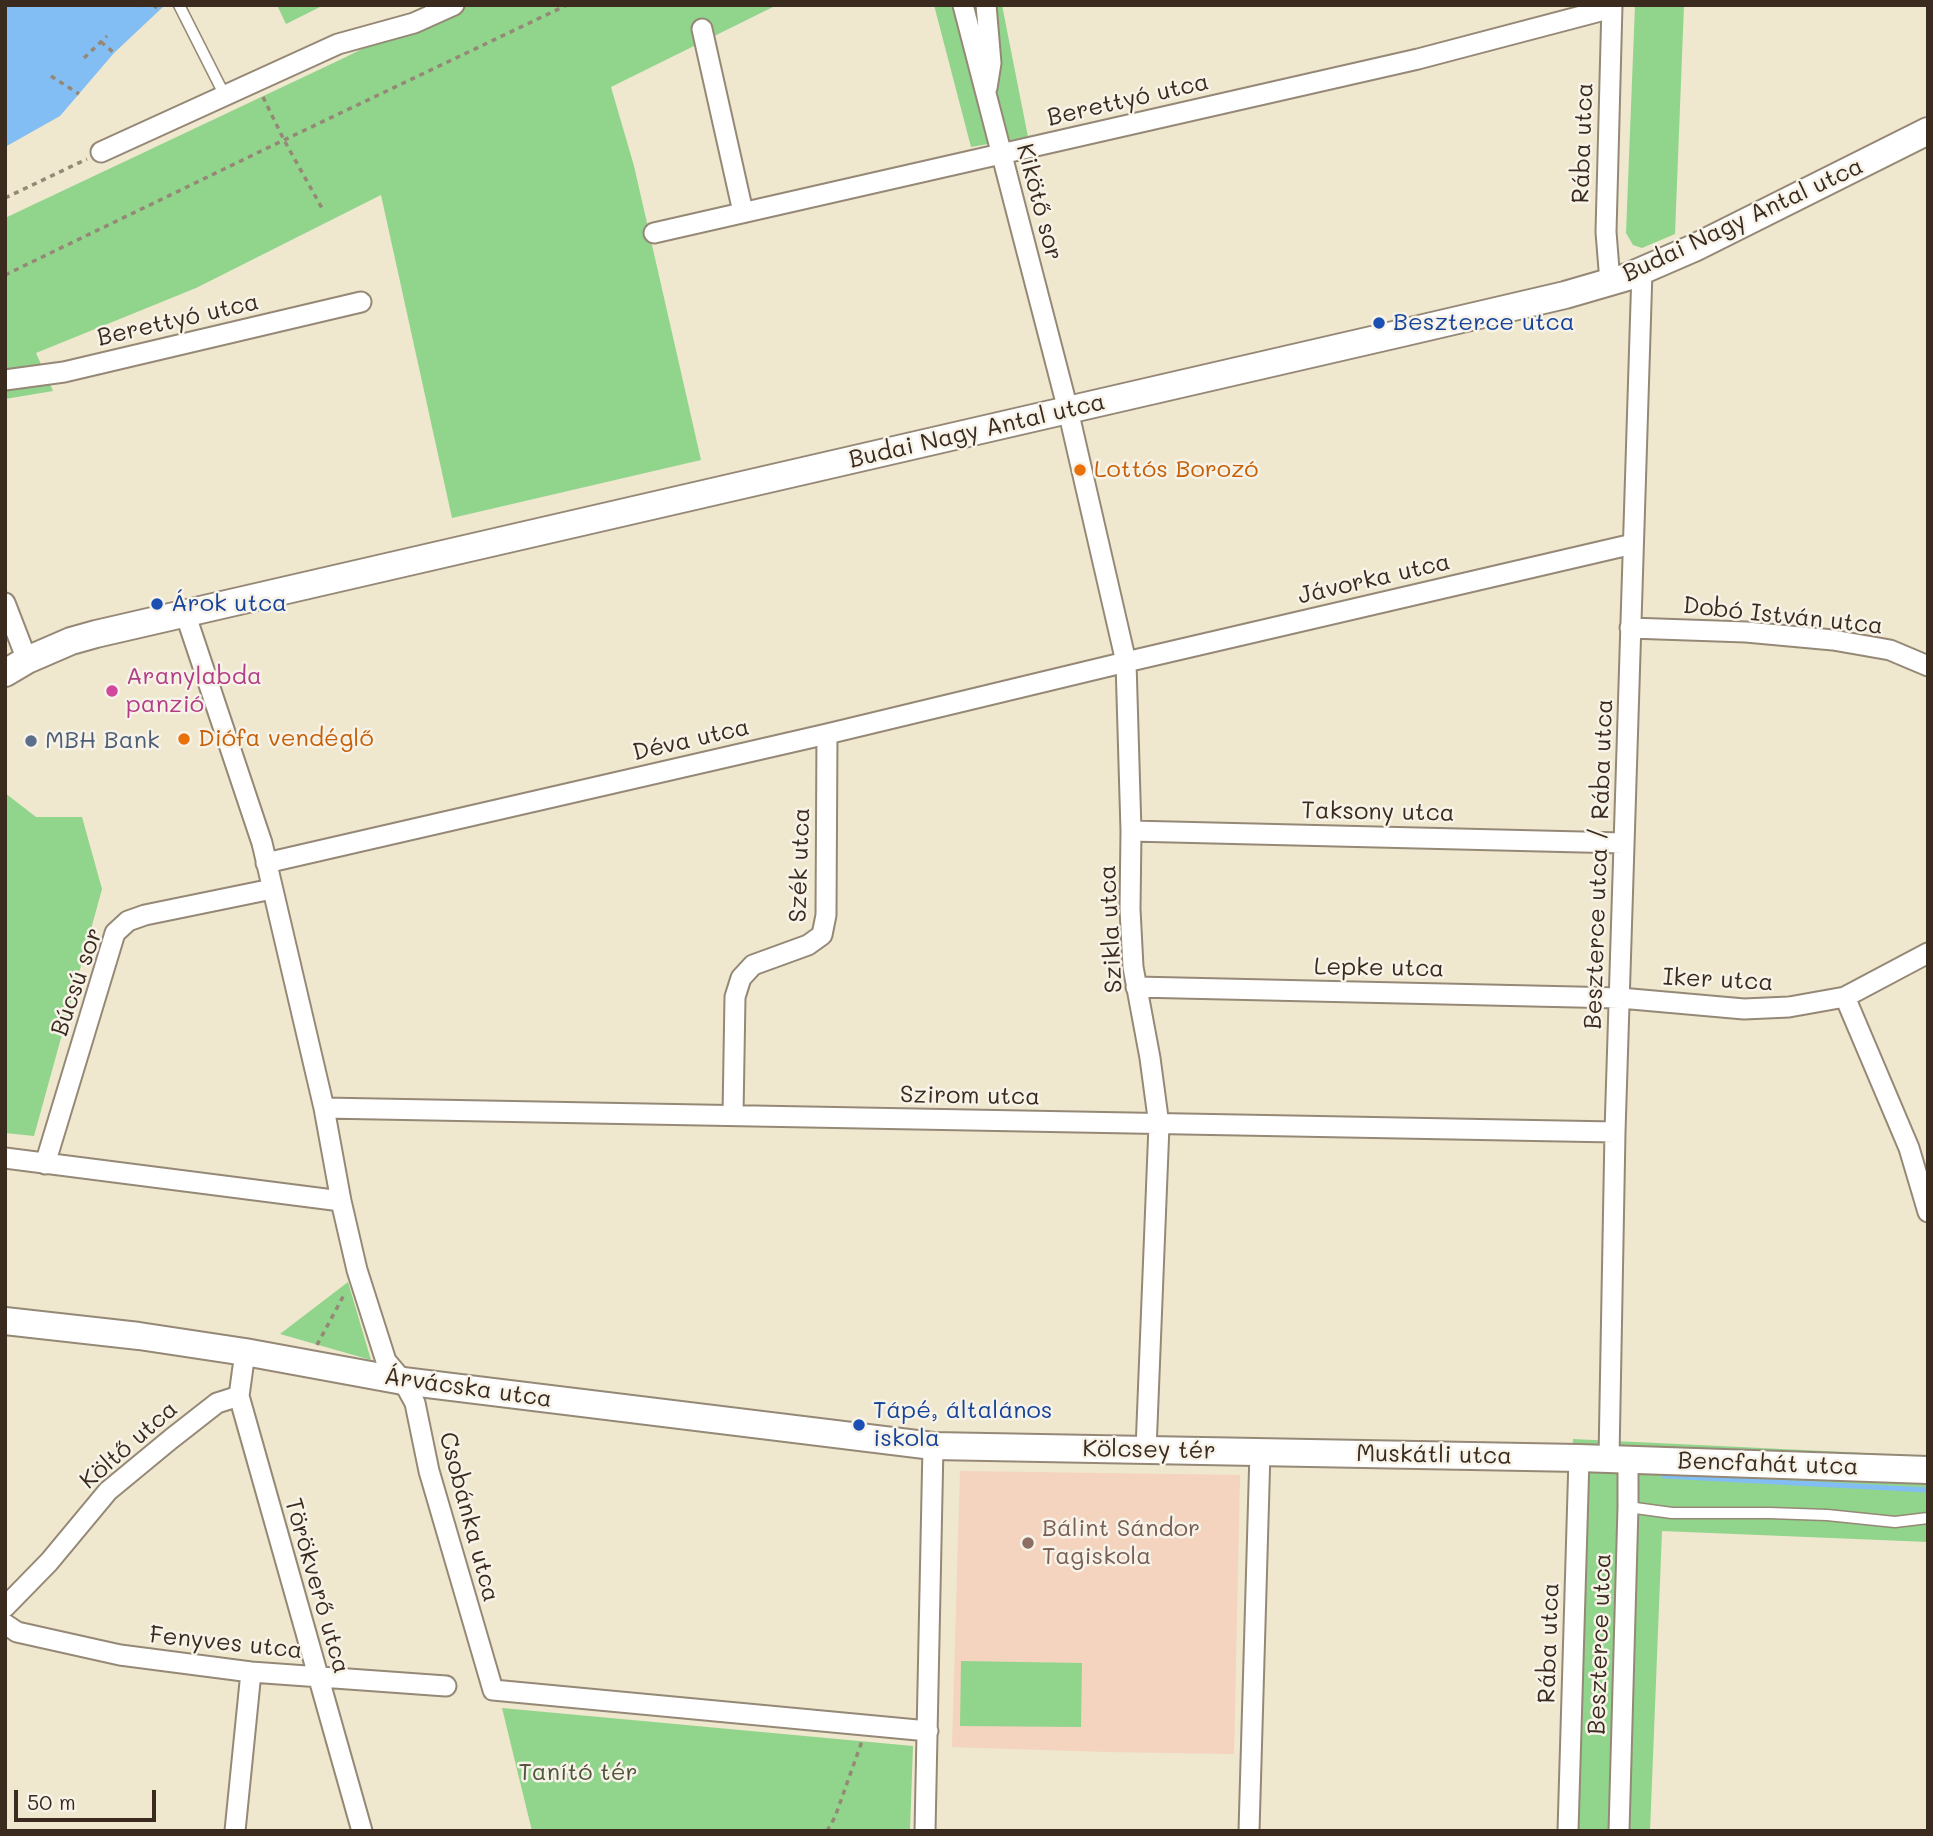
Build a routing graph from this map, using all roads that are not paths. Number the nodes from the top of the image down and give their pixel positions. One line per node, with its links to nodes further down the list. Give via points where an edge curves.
1 (179, 5): 8 (lane)
2 (454, 5): 8 (street, via 414,23 338,44)
3 (963, 5): 7 (street, Kikötő sor)
4 (986, 5): 7 (street, via 991,63)
5 (1612, 6): 11 (street, Berettyó utca, via 1418,59); 15 (street, Rába utca, via 1606,232)
6 (702, 29): 12 (street)
7 (986, 95): 11 (street, Kikötő sor)
8 (225, 96): 10 (street)
9 (1928, 131): 14 (main road, Budai Nagy Antal utca)
10 (102, 152)
11 (1001, 154): 12 (street, Berettyó utca); 18 (street, Kikötő sor)
12 (743, 212): 13 (street, Berettyó utca)
13 (654, 233)
14 (1642, 271): 15 (main road, Budai Nagy Antal utca); 19 (street, Beszterce utca / Rába utca)
15 (1610, 282): 18 (main road, Budai Nagy Antal utca)
16 (361, 302): 17 (street, Berettyó utca, via 64,372)
17 (5, 380)
18 (1068, 410): 21 (main road, Budai Nagy Antal utca); 23 (street, Szikla utca)
19 (1633, 544): 22 (street, Beszterce utca / Rába utca); 23 (street, Jávorka utca)
20 (5, 603): 24 (street)
21 (185, 613): 24 (main road, Budai Nagy Antal utca, via 71,641); 29 (street)
22 (1630, 628): 25 (street, Dobó István utca, via 1833,640 1891,650); 28 (street, Beszterce utca / Rába utca)
23 (1126, 662): 26 (street, Déva utca); 27 (street, Szikla utca)
24 (16, 666)
25 (1928, 666)
26 (827, 734): 29 (street, Déva utca); 36 (street, Szék utca, via 826,915 822,935 808,945 753,965 741,978 735,997)
27 (1131, 831): 28 (street, Taksony utca); 32 (street, Szikla utca)
28 (1623, 843): 34 (street, Beszterce utca / Rába utca)
29 (266, 863): 30 (street)
30 (272, 889): 35 (street); 40 (street, Búcsú sor, via 145,915 128,921 115,933)
31 (1928, 953): 33 (street, Iker utca)
32 (1136, 987): 34 (street, Lepke utca); 37 (street, Szikla utca)
33 (1845, 997): 34 (street, Iker utca, via 1744,1009); 42 (street, via 1909,1148)
34 (1620, 999): 38 (street, Beszterce utca / Rába utca)
35 (324, 1108): 36 (street, Szirom utca); 41 (street, Csobánka utca)
36 (733, 1115): 37 (street, Szirom utca)
37 (1159, 1125): 38 (street, Szirom utca); 48 (street, Szikla utca)
38 (1615, 1132): 51 (street, Beszterce utca / Rába utca)
39 (5, 1158): 40 (street)
40 (45, 1164): 41 (street)
41 (341, 1201): 45 (street, Csobánka utca, via 386,1361)
42 (1928, 1212)
43 (5, 1321): 44 (main road, Árvácska utca)
44 (245, 1352): 45 (main road, Árvácska utca); 46 (street, Törökverő utca)
45 (403, 1381): 47 (main road, Árvácska utca); 60 (street, Csobánka utca, via 415,1403 429,1471 493,1690)
46 (239, 1395): 55 (street, Költő utca, via 217,1403 107,1491); 58 (street, Törökverő utca)
47 (933, 1446): 48 (main road, Kölcsey tér); 60 (street)
48 (1146, 1450): 49 (main road, Kölcsey tér)
49 (1260, 1451): 50 (main road, Muskátli utca); 64 (street)
50 (1579, 1458): 51 (main road, Muskátli utca); 65 (street, Rába utca)
51 (1618, 1459): 52 (main road, Bencfahát utca); 53 (street, Beszterce utca)
52 (1928, 1470)
53 (1628, 1507): 54 (lane, via 1672,1513 1827,1515 1895,1522); 66 (street, Beszterce utca)
54 (1928, 1518)
55 (5, 1607)
56 (5, 1623): 57 (street, Fenyves utca, via 17,1632 120,1655)
57 (251, 1672): 58 (street, Fenyves utca); 61 (street)
58 (317, 1677): 59 (street, Fenyves utca); 62 (street, Törökverő utca)
59 (446, 1686)
60 (928, 1731): 63 (street)
61 (235, 1831)
62 (362, 1831)
63 (925, 1831)
64 (1249, 1831)
65 (1568, 1831)
66 (1619, 1831)

